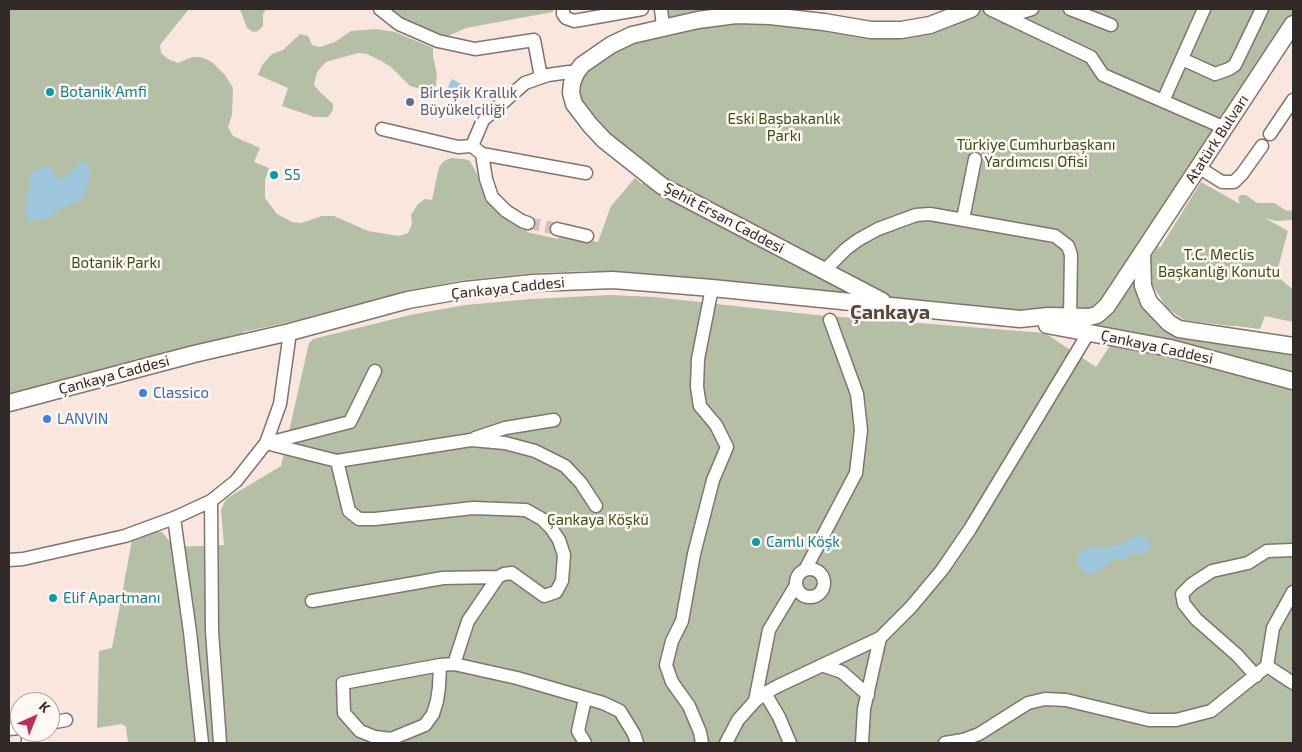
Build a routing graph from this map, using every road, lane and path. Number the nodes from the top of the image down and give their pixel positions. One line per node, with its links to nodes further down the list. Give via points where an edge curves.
1 (380, 9): 17 (street, via 399,24 438,41 475,48 534,40)
2 (563, 9): 3 (street, via 566,18 574,21)
3 (642, 9)
4 (661, 9): 14 (street)
5 (971, 9): 14 (main road, via 930,25 901,30 871,30 824,22 736,15)
6 (990, 9): 11 (street)
7 (1032, 9): 11 (street)
8 (1070, 9): 13 (street)
9 (1204, 9): 15 (street)
10 (1262, 9): 15 (street, via 1229,69 1215,74)
11 (1006, 17): 19 (street, via 1091,57 1103,75)
12 (1293, 24): 20 (main road, Atatürk Bulvarı)
13 (1111, 25)
14 (663, 27): 16 (main road, via 632,35 611,45 582,65)
15 (1182, 59): 19 (street)
16 (576, 74): 17 (street, via 569,72); 33 (main road, Şehit Ersan Caddesi, via 571,93 582,115 604,140 662,186)
17 (540, 77): 24 (street, via 525,83 484,120)
18 (1293, 100): 22 (street)
19 (1163, 101): 20 (street)
20 (1224, 128): 26 (main road, Atatürk Bulvarı)
21 (382, 129): 24 (street)
22 (1270, 134)
23 (1262, 146): 26 (street, via 1234,182 1222,182)
24 (477, 150): 27 (street); 29 (street, via 492,197 506,211)
25 (975, 159): 28 (street)
26 (1198, 167): 32 (main road, Atatürk Bulvarı)
27 (586, 173)
28 (963, 219): 33 (street, via 930,214 895,222 858,240); 36 (street, via 1054,236 1063,241 1071,255)
29 (528, 223)
30 (557, 229): 31 (street)
31 (587, 236)
32 (1142, 254): 36 (main road, Çankaya Caddesi, via 1101,312 1090,317); 41 (main road, Çankaya Caddesi, via 1142,286 1149,302 1169,323 1179,329)
33 (825, 270): 35 (main road, Şehit Ersan Caddesi)
34 (712, 288): 35 (main road, Çankaya Caddesi); 39 (main road, Çankaya Caddesi, via 613,280 533,282 408,300); 78 (street, via 698,359 697,387 700,406 716,425 727,447 713,480 694,554 682,621 672,640 666,665 672,682 689,706)
35 (889, 305): 37 (main road, Çankaya Caddesi)
36 (1070, 317): 37 (main road, Çankaya Caddesi)
37 (1020, 319): 40 (main road, Çankaya Caddesi)
38 (830, 320): 54 (street, via 857,394 861,430 856,473)
39 (290, 332): 44 (main road, Çankaya Caddesi); 47 (street, via 280,404)
40 (1089, 332): 43 (main road, Çankaya Caddesi, via 1170,348); 61 (street, via 953,554 911,607)
41 (1293, 346)
42 (375, 371): 47 (street, via 350,422)
43 (1293, 381)
44 (9, 403)
45 (554, 420): 46 (street, via 505,428)
46 (470, 440): 48 (street); 50 (street, via 505,443 535,451 565,466 582,483)
47 (266, 443): 48 (street); 49 (street, via 236,481)
48 (336, 461): 55 (street, via 349,512 359,519 473,508 526,510 542,519 559,540 564,555 562,581 556,592 544,596 512,573)
49 (211, 501): 51 (street); 59 (street)
50 (596, 506)
51 (174, 518): 53 (street, via 125,536); 60 (street)
52 (1293, 550): 66 (street, via 1267,552 1248,563 1212,571 1182,594 1184,604 1196,619)
53 (9, 560)
54 (805, 570): 56 (street, via 798,575); 56 (street, via 821,574 824,580 822,591 817,596 806,597)
55 (498, 577): 58 (street, via 443,578); 62 (street, via 468,621)
56 (796, 584): 69 (street, via 769,630)
57 (1293, 592): 65 (street, via 1273,628)
58 (312, 601)
59 (212, 631): 60 (street, via 201,639); 75 (street)
60 (190, 632): 74 (street)
61 (880, 638): 64 (street); 68 (street)
62 (454, 664): 63 (street); 70 (street, via 517,678)
63 (440, 665): 73 (street, via 440,687 433,714 425,725); 73 (street, via 343,683 344,714 360,731)
64 (824, 666): 68 (street, via 842,672); 69 (street)
65 (1267, 666): 66 (street); 67 (street)
66 (1256, 676): 82 (street, via 1211,711 1176,720 1149,720 1066,700 1045,699 1028,703 979,734)
67 (1293, 683)
68 (868, 695): 81 (street)
69 (760, 697): 79 (street, via 738,720); 80 (street, via 778,717)
70 (585, 699): 76 (street, via 578,731); 77 (street, via 620,711)
71 (66, 720): 72 (street)
72 (60, 721)
73 (392, 741)
74 (202, 743)
75 (220, 743)
76 (585, 743)
77 (637, 743)
78 (702, 743)
79 (726, 743)
80 (790, 743)
81 (862, 743)
82 (945, 743)

